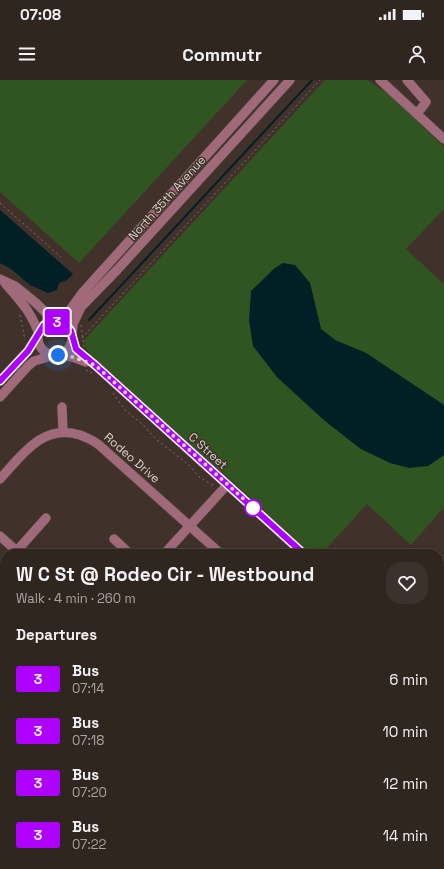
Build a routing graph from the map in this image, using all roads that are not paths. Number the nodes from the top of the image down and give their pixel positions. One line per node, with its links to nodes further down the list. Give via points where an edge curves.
1 (274, 80): 7 (street, North 35th Avenue)
2 (290, 80): 8 (street, North 35th Avenue)
3 (380, 80): 5 (street)
4 (407, 80): 5 (street, via 426,102)
5 (416, 114): 6 (street)
6 (444, 139)
7 (199, 162): 8 (street); 10 (street, North 35th Avenue, via 70,310)
8 (208, 171): 12 (street, North 35th Avenue, via 81,307 73,324)
9 (1, 281): 10 (street, via 15,286); 11 (street, via 26,307)
10 (55, 321): 11 (street, via 44,325); 12 (street, via 68,327)
11 (39, 335): 13 (street, via 44,351); 15 (street)
12 (72, 337): 13 (street, via 70,348); 14 (street, C Street, via 76,350)
13 (57, 355): 14 (street, C Street, via 73,357); 16 (street, via 28,366)
14 (94, 369): 20 (street, C Street)
15 (0, 381)
16 (0, 397)
17 (62, 407): 18 (street)
18 (63, 431): 19 (street, via 38,440); 22 (street, Rodeo Drive, via 94,440)
19 (0, 479)
20 (227, 485): 22 (street); 30 (street, C Street)
21 (46, 518): 26 (street)
22 (190, 526): 28 (street); 29 (street, Rodeo Drive)
23 (0, 536): 25 (street)
24 (114, 539): 27 (street)
25 (13, 549)
26 (20, 549)
27 (125, 549)
28 (169, 549)
29 (215, 549)
30 (298, 549)

